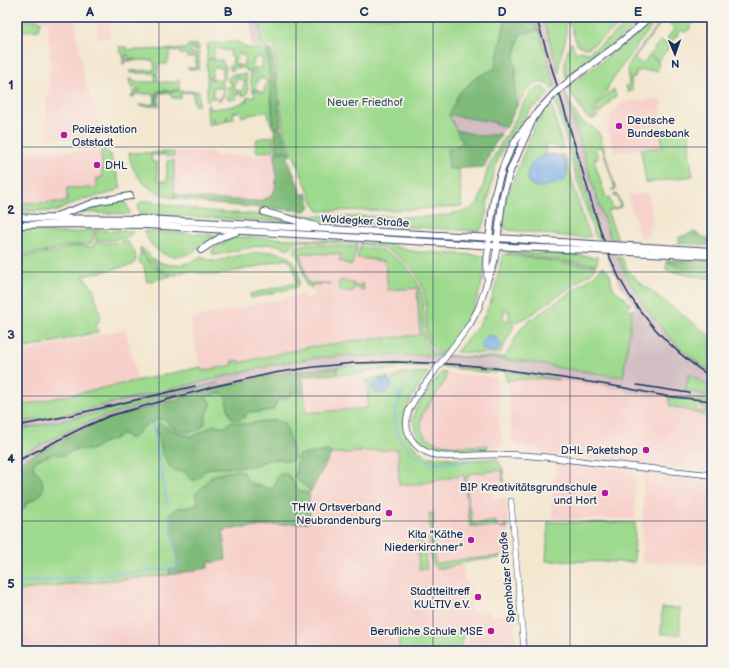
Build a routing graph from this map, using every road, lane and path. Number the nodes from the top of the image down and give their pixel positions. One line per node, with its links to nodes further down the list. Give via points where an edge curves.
1 (649, 17): 2 (main road, bridge, via 621,43 554,94)
2 (533, 119): 12 (main road, via 516,139 498,182); 13 (main road, via 506,184)
3 (130, 196): 6 (main road, via 98,201)
4 (264, 212): 10 (main road)
5 (17, 217): 6 (main road, Woldegker Straße)
6 (51, 218): 7 (main road, Woldegker Straße)
7 (130, 222): 8 (main road, Woldegker Straße); 9 (main road, Woldegker Straße)
8 (146, 222): 10 (main road, Woldegker Straße); 11 (main road, Woldegker Straße)
9 (17, 225)
10 (331, 230): 12 (main road, Woldegker Straße)
11 (242, 231): 14 (main road, Woldegker Straße); 17 (main road, via 221,237)
12 (490, 237): 13 (main road, Woldegker Straße); 14 (main road)
13 (498, 238): 15 (main road); 16 (main road, Woldegker Straße)
14 (489, 245): 15 (main road, Woldegker Straße); 21 (main road)
15 (497, 246): 16 (main road, Woldegker Straße, via 555,249); 21 (main road)
16 (592, 247): 18 (main road, Woldegker Straße, bridge)
17 (201, 250)
18 (648, 250): 19 (main road, Woldegker Straße); 20 (main road, Woldegker Straße)
19 (712, 251)
20 (712, 256)
21 (488, 279): 22 (main road, bridge, via 476,315 414,399 408,412 407,428 415,444 427,452 440,456 518,455)
22 (712, 475)
23 (511, 500): 24 (street, Sponholzer Straße)
24 (524, 651)

